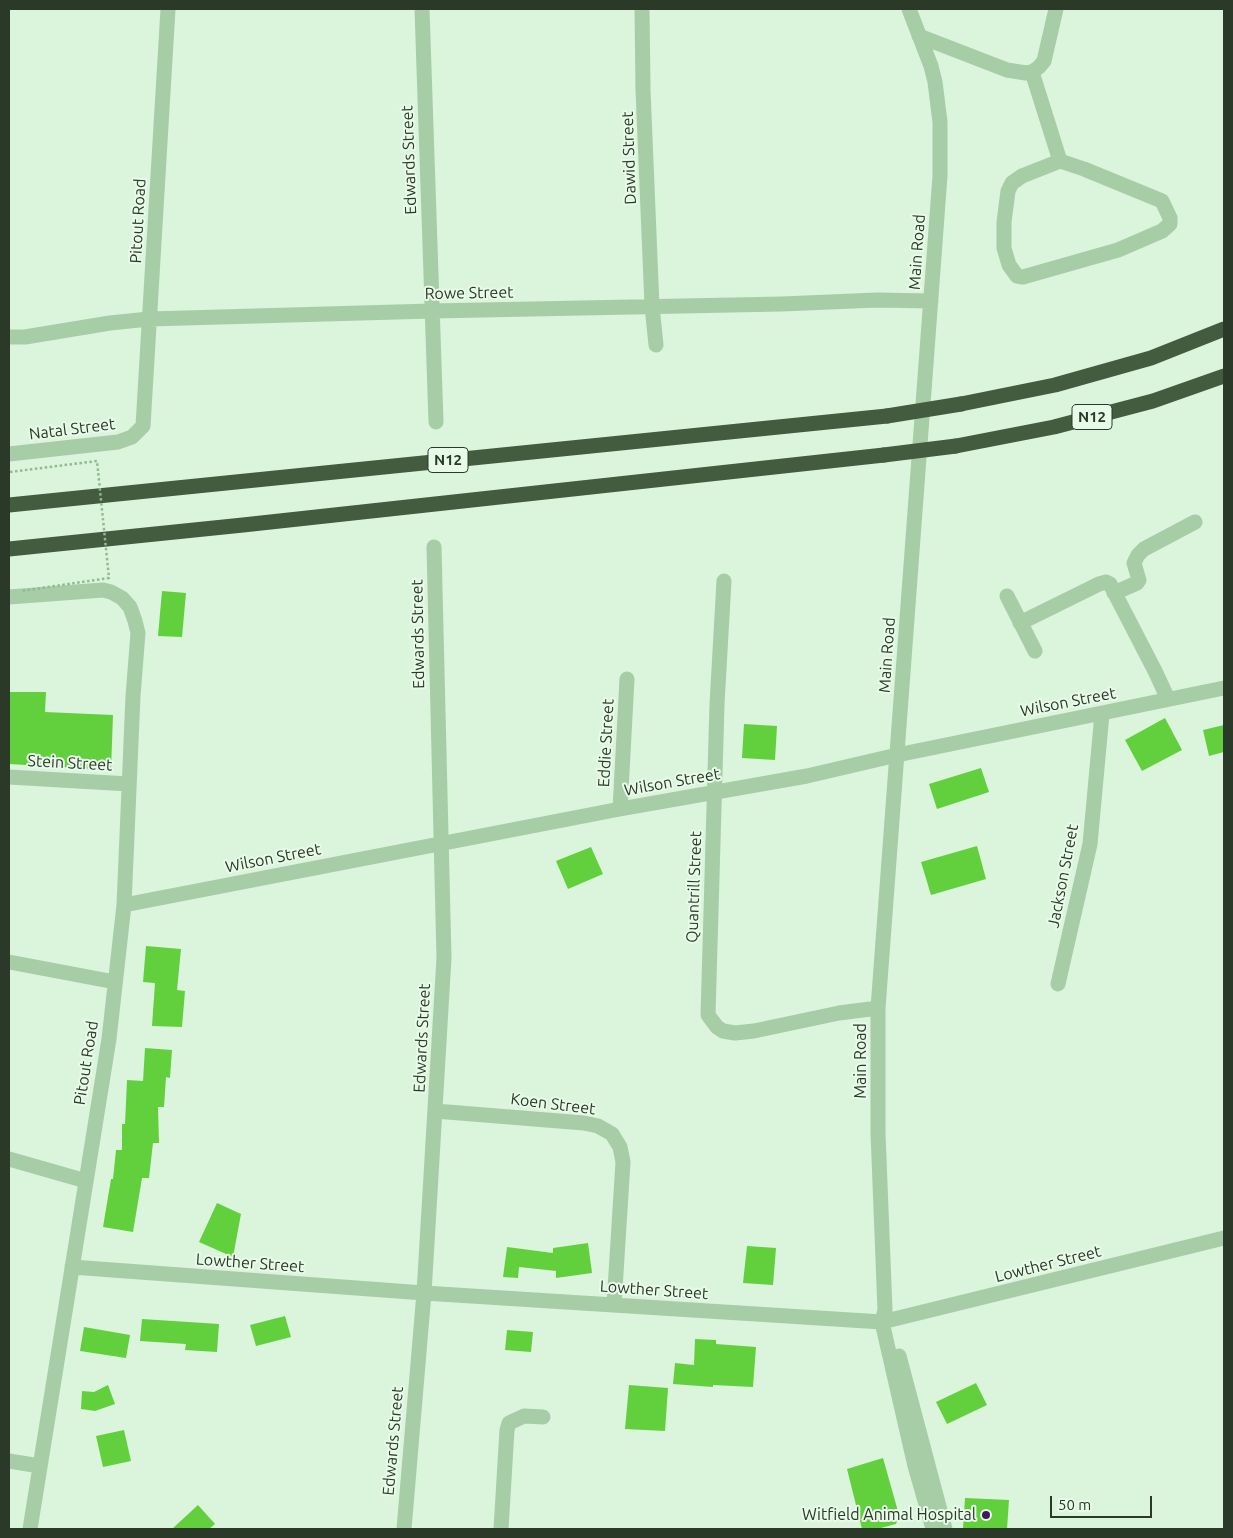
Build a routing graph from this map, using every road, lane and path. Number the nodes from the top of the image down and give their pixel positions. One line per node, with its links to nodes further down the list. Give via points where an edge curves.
1 (168, 9): 12 (street, Pitout Road)
2 (422, 9): 11 (street, Edwards Street)
3 (642, 9): 10 (street, Dawid Street)
4 (909, 9): 6 (street, Main Road)
5 (1056, 9): 7 (street, via 1044,61)
6 (919, 36): 7 (street, via 1007,70); 9 (street, Main Road, via 935,82 940,122 940,176)
7 (1032, 72): 8 (street)
8 (1060, 161): 8 (street, via 1162,201 1170,224 1162,231 1118,250 1017,276 1004,248 1008,191 1012,183 1022,176)
9 (931, 300): 10 (street, Rowe Street); 35 (street, Main Road)
10 (652, 306): 11 (street, Rowe Street); 15 (street, Dawid Street)
11 (432, 311): 12 (street, Rowe Street); 17 (street, Edwards Street)
12 (149, 319): 14 (street, Rowe Street); 18 (street, Pitout Road, via 144,421)
13 (1224, 330): 21 (highway, N12, bridge, via 1151,358 1055,385 886,416)
14 (9, 337)
15 (656, 345)
16 (1224, 376): 24 (highway, N12, bridge, via 1152,401 1072,422 956,446)
17 (436, 422)
18 (137, 433): 19 (street, Natal Street, via 126,440 110,443)
19 (9, 454)
20 (10, 472): 27 (path, bridge, via 97,461 109,578)
21 (9, 505)
22 (1195, 522): 26 (street, via 1144,549 1134,563 1137,583)
23 (434, 547): 40 (street, Edwards Street)
24 (9, 549)
25 (724, 581): 38 (street, Quantrill Street)
26 (1114, 593): 29 (street, via 1110,584 1099,584); 33 (street)
27 (15, 594): 37 (street, Pitout Road, via 104,590 125,602 132,611 138,633)
28 (1007, 596): 29 (street)
29 (1020, 623): 30 (street)
30 (1035, 651)
31 (627, 679): 39 (street, Eddie Street)
32 (1224, 688): 33 (street, Wilson Street)
33 (1168, 699): 34 (street, Wilson Street)
34 (1102, 714): 35 (street, Wilson Street); 44 (street, Jackson Street, via 1090,844)
35 (897, 755): 38 (street, Wilson Street, via 807,776); 45 (street, Main Road)
36 (9, 778): 37 (street, Stein Street)
37 (129, 784): 41 (street, Pitout Road)
38 (716, 792): 39 (street, Wilson Street); 45 (street, Quantrill Street, via 707,1006 712,1022 723,1031 735,1033)
39 (620, 809): 40 (street, Wilson Street)
40 (441, 844): 41 (street, Wilson Street); 46 (street, Edwards Street, via 444,958)
41 (124, 905): 43 (street, Pitout Road)
42 (9, 962): 43 (street)
43 (115, 982): 48 (street, Pitout Road)
44 (1058, 984)
45 (878, 1008): 53 (street, Main Road, via 878,1133)
46 (435, 1111): 51 (street, Edwards Street); 52 (street, Koen Street, via 584,1123 612,1134 624,1162)
47 (9, 1159): 48 (street)
48 (86, 1181): 50 (street, Pitout Road)
49 (1224, 1238): 53 (street, Lowther Street)
50 (72, 1267): 51 (street, Lowther Street); 56 (street, Pitout Road)
51 (424, 1294): 52 (street, Lowther Street); 58 (street, Edwards Street)
52 (614, 1305): 53 (street, Lowther Street)
53 (886, 1318): 60 (street, Main Road, via 915,1466); 61 (street, Main Road)
54 (542, 1417): 59 (street, via 524,1416 509,1423)
55 (9, 1461): 56 (street)
56 (40, 1466): 57 (street, Pitout Road)
57 (30, 1529)
58 (404, 1529)
59 (501, 1529)
60 (933, 1529)
61 (945, 1529)

